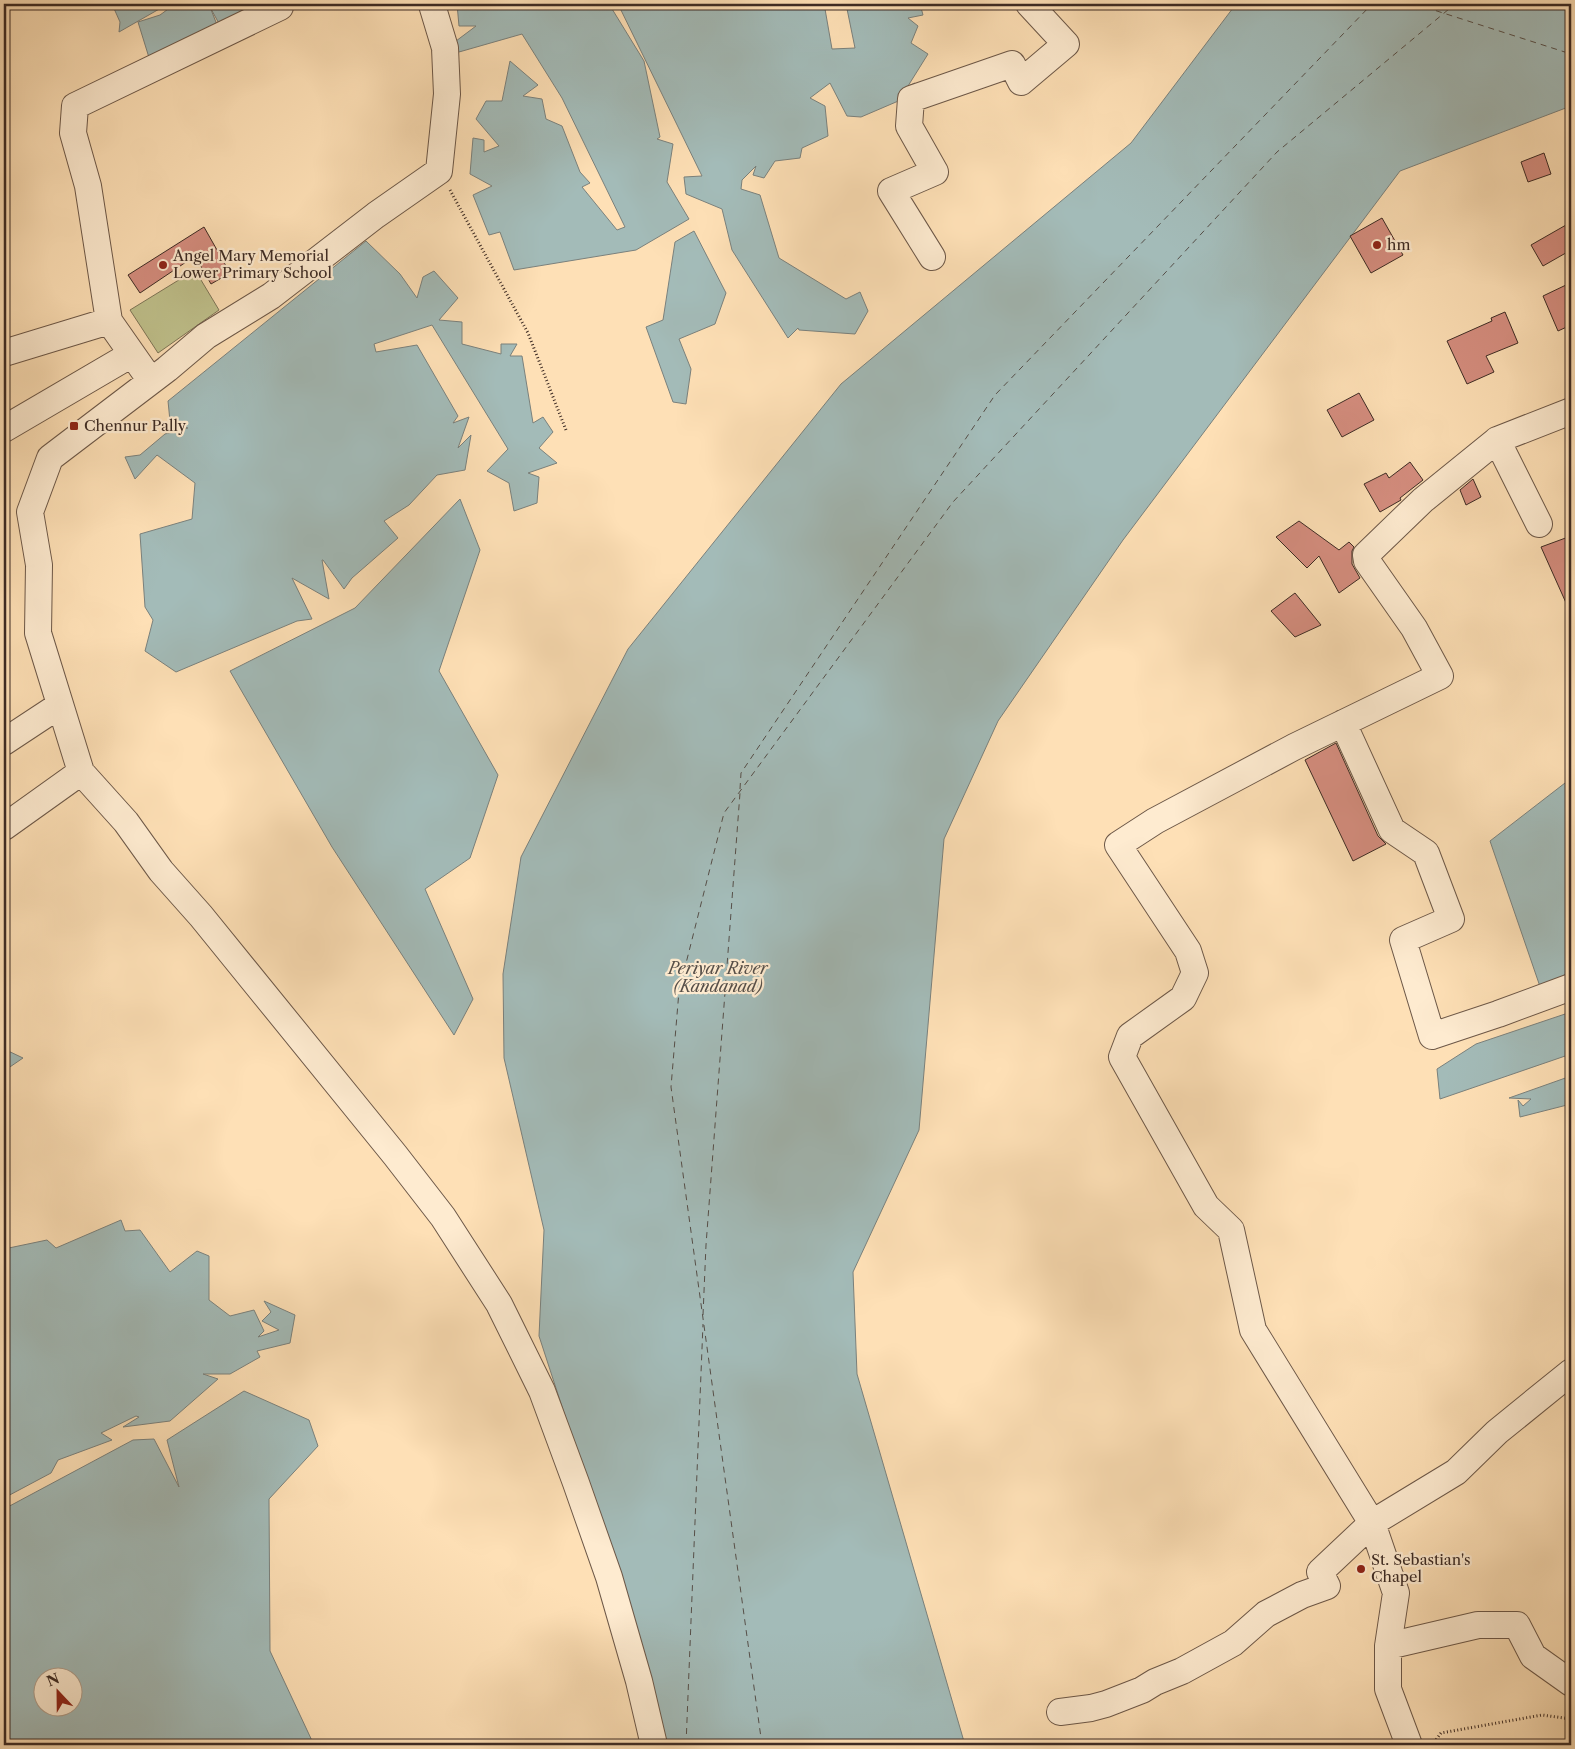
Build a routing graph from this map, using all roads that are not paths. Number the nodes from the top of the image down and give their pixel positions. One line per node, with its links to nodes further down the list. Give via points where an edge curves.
1 (432, 4): 8 (street, via 445,48 447,94 440,171 376,214 271,296 206,336)
2 (1029, 4): 4 (street, via 1066,44 1021,82 1012,64 911,99 909,126 935,172 891,192)
3 (280, 7): 5 (street, via 75,106 73,133 88,186)
4 (932, 257)
5 (109, 321): 6 (street); 7 (street)
6 (4, 353)
7 (132, 354): 8 (street); 10 (street)
8 (151, 381): 13 (street, via 50,458 30,512 39,565 38,634)
9 (1571, 410): 11 (street)
10 (4, 429)
11 (1497, 440): 12 (street); 14 (street, via 1423,500 1366,555 1414,628 1440,676)
12 (1539, 524)
13 (60, 705): 15 (street); 16 (street)
14 (1343, 723): 18 (street, via 1392,830 1426,853 1451,919 1403,940 1432,1036); 20 (street, via 1164,816 1118,845 1188,950 1195,973 1183,998 1130,1036 1122,1057 1206,1206 1231,1230 1253,1330)
15 (4, 742)
16 (81, 772): 17 (street); 24 (street, via 126,822 161,871 395,1155 442,1217 499,1304 542,1391 576,1483 609,1577)
17 (4, 828)
18 (1571, 988)
19 (1571, 1372): 20 (street, via 1497,1432 1456,1472)
20 (1372, 1523): 21 (street, via 1396,1593); 23 (street, via 1320,1572 1327,1586 1266,1614 1233,1643 1142,1690 1092,1708)
21 (1388, 1646): 22 (street, via 1478,1625 1517,1625 1533,1656); 25 (street, via 1388,1689)
22 (1571, 1683)
23 (1060, 1712)
24 (654, 1745)
25 (1409, 1745)

